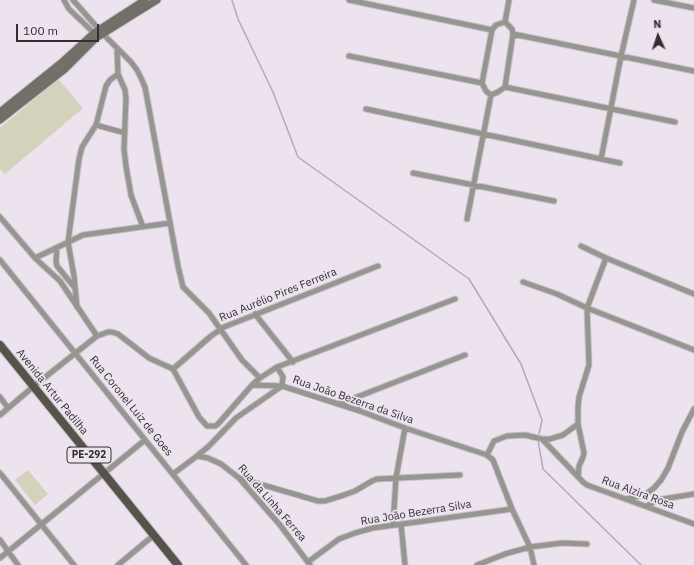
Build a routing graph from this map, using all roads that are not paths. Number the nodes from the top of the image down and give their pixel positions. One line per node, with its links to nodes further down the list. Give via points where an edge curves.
1 (64, 0): 12 (street, via 69,9)
2 (73, 0): 12 (street)
3 (145, 0): 12 (main road)
4 (157, 0): 12 (main road)
5 (349, 0): 11 (street)
6 (510, 0): 10 (street)
7 (634, 0): 16 (street)
8 (654, 0): 9 (street)
9 (694, 8)
10 (505, 22): 11 (street); 13 (street)
11 (492, 30): 19 (street)
12 (98, 32): 14 (street); 24 (main road); 25 (main road, via 92,42 65,69)
13 (514, 34): 16 (street); 20 (street)
14 (117, 48): 18 (street); 37 (street, via 137,70 144,87)
15 (349, 56): 19 (street)
16 (621, 56): 17 (street); 22 (street)
17 (694, 71)
18 (118, 74): 27 (street, via 106,86); 28 (street, via 126,98)
19 (482, 83): 21 (street)
20 (505, 87): 21 (street); 22 (street)
21 (491, 95): 29 (street)
22 (611, 109): 26 (street); 30 (street)
23 (366, 110): 29 (street)
24 (0, 112)
25 (0, 120)
26 (675, 122)
27 (96, 125): 28 (street); 39 (street, via 80,152)
28 (125, 133): 38 (street, via 124,149 131,195)
29 (483, 134): 30 (street); 33 (street)
30 (601, 159): 31 (street)
31 (620, 164)
32 (413, 173): 33 (street)
33 (474, 184): 34 (street); 36 (street)
34 (554, 201)
35 (0, 217): 42 (street)
36 (467, 219)
37 (170, 224): 38 (street); 53 (street, via 183,287 209,313)
38 (143, 227): 39 (street, via 83,236)
39 (68, 242): 41 (street); 47 (street)
40 (581, 246): 43 (street)
41 (57, 248): 42 (street); 47 (street, via 57,266)
42 (35, 258): 50 (street, via 60,281)
43 (606, 258): 48 (street); 51 (street)
44 (0, 260): 57 (street, Rua Coronel Luiz de Goes)
45 (378, 266): 52 (street, Rua Aurélio Pires Ferreira)
46 (522, 282): 51 (street)
47 (75, 288): 50 (street)
48 (694, 294)
49 (455, 299): 59 (street)
50 (77, 307): 54 (street)
51 (588, 308): 56 (street); 73 (street, via 589,365 579,397)
52 (255, 314): 53 (street, Rua Aurélio Pires Ferreira); 59 (street)
53 (220, 329): 61 (street, Rua Aurélio Pires Ferreira); 62 (street, via 242,360)
54 (97, 336): 57 (street); 61 (street, via 108,332 118,334 149,358)
55 (0, 345): 64 (main road, Avenida Artur Padilha / PE-292)
56 (694, 350)
57 (76, 353): 64 (street); 76 (street, Rua Coronel Luiz de Goes)
58 (465, 355): 67 (street)
59 (293, 362): 60 (street)
60 (277, 367): 62 (street); 65 (street, via 283,377)
61 (173, 369): 63 (street, via 199,417 207,426 218,424)
62 (260, 378): 63 (street)
63 (252, 385): 65 (street, Rua João Bezerra da Silva)
64 (34, 386): 69 (street); 80 (main road, Avenida Artur Padilha / PE-292)
65 (282, 386): 68 (street, Rua João Bezerra da Silva); 78 (street, via 236,418)
66 (0, 397): 69 (street)
67 (358, 397): 68 (street); 71 (street)
68 (339, 404): 71 (street, Rua João Bezerra da Silva)
69 (8, 408): 72 (street)
70 (694, 409): 87 (street, via 661,480 646,494)
71 (360, 410): 74 (street, Rua João Bezerra da Silva)
72 (0, 415)
73 (578, 424): 75 (street, via 563,435); 83 (street, via 584,453)
74 (405, 428): 77 (street, Rua João Bezerra da Silva); 85 (street)
75 (542, 439): 77 (street, via 526,435 507,436 494,441); 83 (street, Rua Alzira Rosa)
76 (145, 440): 80 (street); 81 (street, Rua Coronel Luiz de Goes)
77 (487, 455): 89 (street, Rua João Bezerra da Silva, via 493,460)
78 (197, 456): 81 (street); 84 (street, Rua da Linha Ferrea, via 222,464)
79 (0, 473): 92 (street)
80 (104, 474): 92 (street); 94 (main road, Avenida Artur Padilha / PE-292)
81 (173, 474): 105 (street, Rua Coronel Luiz de Goes)
82 (460, 475): 85 (street)
83 (578, 477): 87 (street, Rua Alzira Rosa, via 587,485)
84 (239, 478): 85 (street, via 318,501 350,493 374,479); 100 (street, Rua da Linha Ferrea, via 280,525)
85 (396, 478): 93 (street)
86 (694, 494): 88 (street, via 657,500)
87 (626, 499): 88 (street, Rua Alzira Rosa)
88 (647, 506): 91 (street, Rua Alzira Rosa)
89 (512, 509): 90 (street, Rua João Bezerra Silva); 97 (street)
90 (401, 524): 93 (street, Rua João Bezerra Silva); 106 (street)
91 (694, 524)
92 (42, 525): 98 (street); 102 (street)
93 (392, 525): 100 (street, Rua João Bezerra Silva, via 373,528 339,540)
94 (154, 536): 103 (street); 104 (main road, Avenida Artur Padilha / PE-292)
95 (0, 540): 98 (street)
96 (587, 544): 97 (street, via 562,543)
97 (530, 547): 107 (street); 108 (street)
98 (9, 551): 99 (street); 101 (street)
99 (0, 558)
100 (309, 564)
101 (18, 565)
102 (74, 565)
103 (118, 565)
104 (178, 565)
105 (246, 565)
106 (405, 565)
107 (476, 565)
108 (534, 565)

